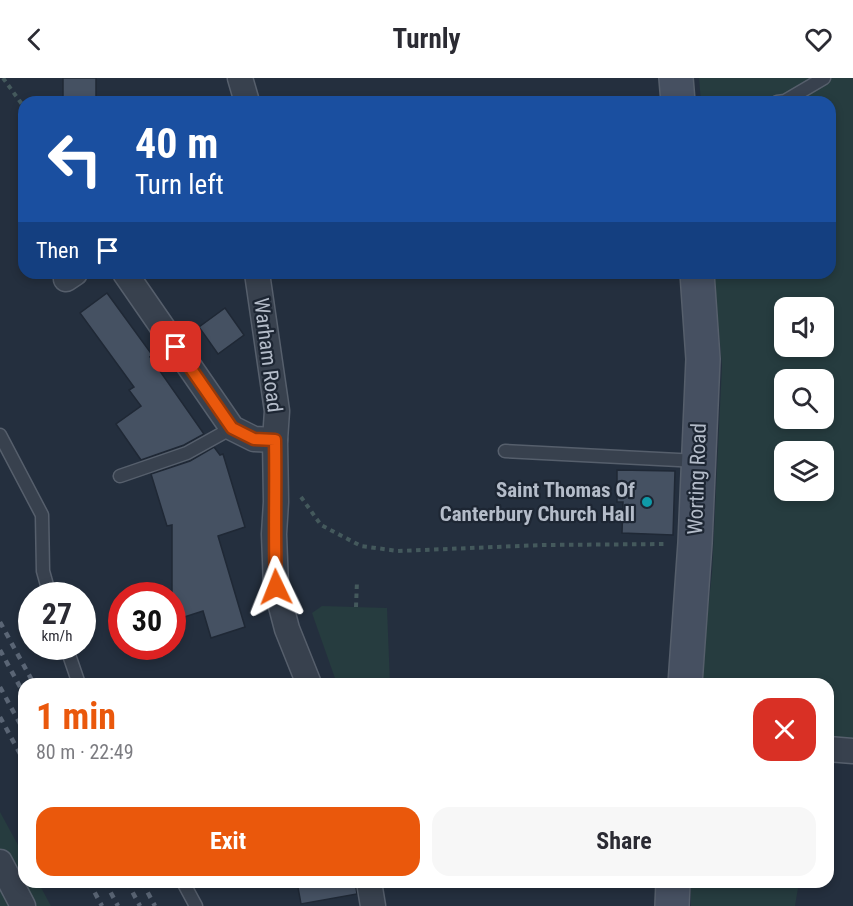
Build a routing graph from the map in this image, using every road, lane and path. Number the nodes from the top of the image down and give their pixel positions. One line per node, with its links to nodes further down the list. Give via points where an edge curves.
1 (3, 78): 8 (path)
2 (240, 78): 5 (street)
3 (676, 78): 6 (main road)
4 (824, 78): 7 (lane)
5 (245, 96)
6 (678, 96)
7 (793, 96)
8 (18, 99)
9 (129, 279): 12 (street)
10 (258, 279): 14 (street, Warham Road, via 277,411)
11 (697, 279): 16 (main road, Worting Road, via 703,359)
12 (232, 428): 14 (street, via 254,439); 17 (lane, via 187,453)
13 (0, 435): 21 (lane, via 42,515)
14 (275, 440): 25 (street, Warham Road, via 276,587)
15 (505, 451): 16 (lane)
16 (698, 461): 19 (main road, Worting Road)
17 (120, 476)
18 (297, 491): 19 (path, via 321,525 361,546 398,551)
19 (695, 543): 26 (main road, Worting Road)
20 (357, 581): 22 (path)
21 (46, 582)
22 (356, 607)
23 (71, 660): 24 (lane)
24 (77, 678)
25 (307, 678)
26 (686, 678)
27 (834, 749): 28 (street)
28 (853, 751)
29 (0, 862): 33 (street)
30 (186, 888): 34 (lane)
31 (370, 888): 35 (street)
32 (673, 888): 36 (main road)
33 (23, 906)
34 (196, 906)
35 (373, 906)
36 (672, 906)

